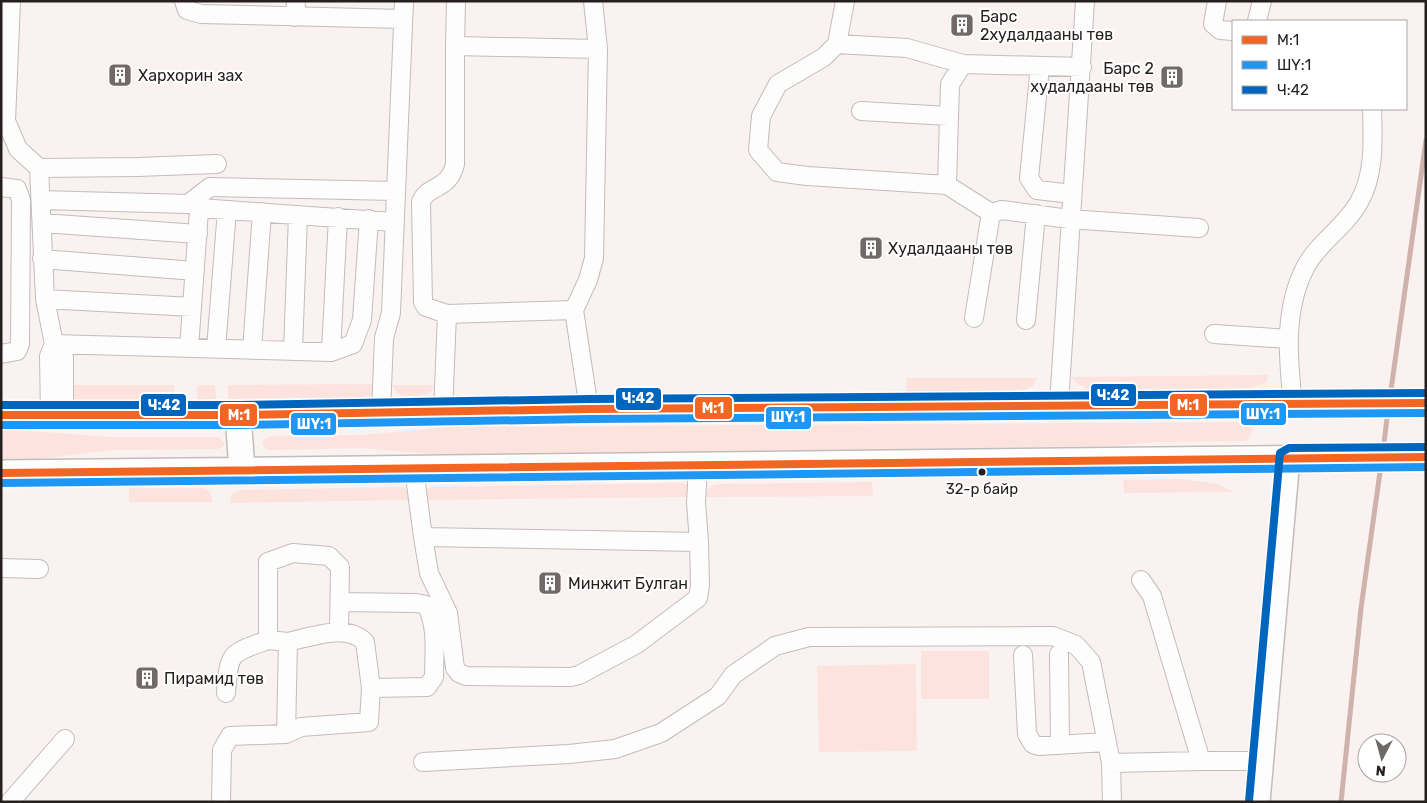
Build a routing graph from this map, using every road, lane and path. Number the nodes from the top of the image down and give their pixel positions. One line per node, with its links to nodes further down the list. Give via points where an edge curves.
1 (10, 1): 24 (street, via 6,121 18,149)
2 (184, 1): 10 (street, via 188,10 201,14)
3 (404, 1): 11 (street)
4 (456, 1): 15 (street)
5 (593, 1): 16 (street)
6 (845, 1): 14 (street)
7 (1085, 1): 19 (street)
8 (1217, 1): 13 (street, via 1213,24 1220,30)
9 (1262, 1): 12 (street)
10 (296, 9): 11 (street)
11 (403, 19): 27 (street)
12 (1257, 20)
13 (1232, 31)
14 (838, 44): 17 (street, via 907,48); 25 (street, via 824,57 778,84 761,116 758,150 777,172)
15 (455, 46): 16 (street); 48 (street, via 455,164 448,181 424,195 421,202 423,302 426,307)
16 (598, 49): 47 (street, via 594,258)
17 (963, 64): 18 (street); 22 (street, via 950,84)
18 (1040, 66): 19 (street); 28 (street, via 1029,178 1037,190)
19 (1082, 67): 28 (street)
20 (1372, 110): 52 (street, via 1373,145 1367,181 1359,203 1306,266 1291,307)
21 (861, 111): 22 (street)
22 (949, 116): 25 (street)
23 (217, 164): 24 (street)
24 (39, 168): 29 (street)
25 (947, 185): 33 (street)
26 (1, 187): 59 (street, via 17,190 21,210 20,344 17,351)
27 (395, 191): 30 (street, via 210,187); 39 (street)
28 (1072, 194): 37 (street)
29 (41, 200): 30 (street); 40 (street)
30 (200, 202): 31 (street); 42 (street)
31 (227, 210): 32 (street); 55 (street)
32 (262, 212): 35 (street); 56 (street)
33 (991, 213): 34 (street, via 1002,210); 49 (street)
34 (1036, 214): 37 (street); 50 (street)
35 (298, 215): 36 (street); 57 (street)
36 (338, 217): 38 (street); 58 (street)
37 (1070, 219): 41 (street); 61 (street)
38 (369, 220): 39 (street); 58 (street, via 362,320 353,344)
39 (394, 222): 65 (street, via 391,313 384,338)
40 (42, 223): 42 (street); 43 (street)
41 (1199, 228)
42 (198, 234): 44 (street)
43 (42, 259): 44 (street); 45 (street)
44 (195, 272): 46 (street)
45 (45, 299): 46 (street); 53 (street)
46 (192, 307): 54 (street)
47 (574, 310): 48 (street); 63 (street)
48 (447, 314): 64 (street)
49 (974, 318)
50 (1026, 320)
51 (1214, 334): 52 (street)
52 (1289, 339): 62 (street)
53 (54, 344): 54 (street); 68 (street, via 64,357)
54 (189, 348): 55 (street)
55 (216, 349): 56 (street)
56 (252, 350): 57 (street)
57 (293, 351): 58 (street)
58 (331, 352)
59 (1, 354)
60 (1426, 403): 62 (highway)
61 (1059, 404): 62 (highway); 63 (highway)
62 (1293, 404)
63 (589, 408): 64 (highway)
64 (442, 412): 65 (highway)
65 (382, 413): 67 (highway)
66 (1, 415): 68 (highway)
67 (238, 415): 68 (highway); 73 (highway)
68 (57, 416)
69 (1426, 457): 70 (highway)
70 (1289, 458): 71 (highway); 93 (main road)
71 (698, 466): 72 (highway); 76 (street)
72 (414, 469): 73 (highway); 75 (street)
73 (242, 470): 74 (highway)
74 (1, 472)
75 (423, 537): 76 (street); 76 (street, via 430,574 448,613 455,668 466,676 571,677 637,644 698,598)
76 (699, 542)
77 (1, 568): 78 (street)
78 (39, 569)
79 (1141, 580): 92 (street, via 1152,596)
80 (340, 602): 81 (street); 82 (street, via 340,568 329,556 292,553 268,562); 86 (street, via 416,603 426,605 430,612 434,625 434,677 431,684 426,687)
81 (339, 631): 83 (street); 86 (street, via 365,642)
82 (268, 640): 83 (street); 87 (street, via 235,652 228,663)
83 (288, 642): 88 (street)
84 (1059, 654): 91 (street)
85 (1023, 655): 91 (street, via 1027,734 1033,744 1039,746)
86 (371, 688): 88 (street, via 369,722 301,727)
87 (226, 693)
88 (286, 734): 97 (street, via 230,736 222,750)
89 (65, 739): 96 (street)
90 (1108, 742): 91 (street); 94 (street, via 1091,662 1076,644 1053,636 809,637 775,646 733,675 718,696 670,727 615,749); 95 (street)
91 (1060, 745)
92 (1200, 761): 93 (street); 95 (street)
93 (1263, 761): 99 (main road)
94 (423, 762)
95 (1111, 762): 98 (street)
96 (10, 802)
97 (221, 802)
98 (1112, 802)
99 (1259, 802)

